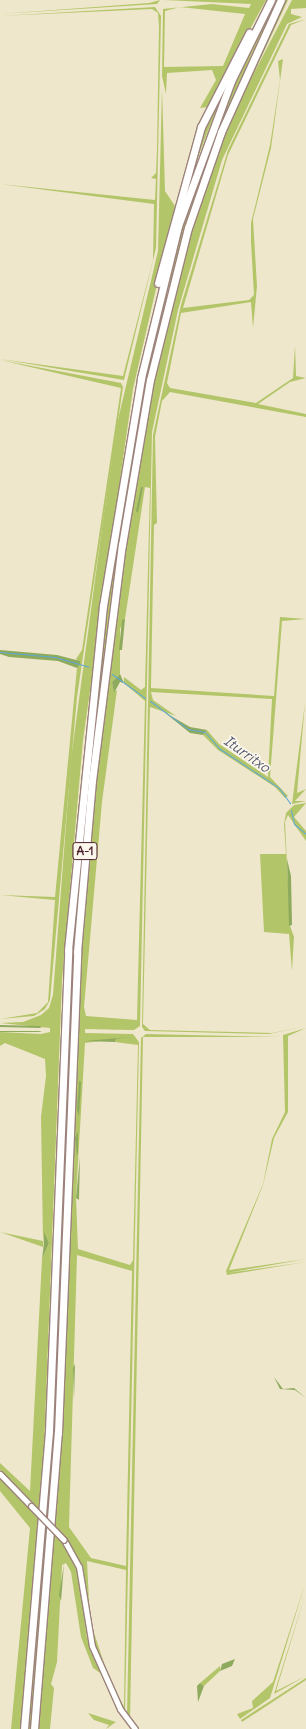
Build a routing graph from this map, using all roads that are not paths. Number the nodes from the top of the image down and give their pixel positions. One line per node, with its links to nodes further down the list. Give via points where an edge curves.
1 (271, 0): 3 (highway, A-1)
2 (281, 0): 7 (highway, A-1, via 224,125 188,228 152,368 121,552 94,767 77,952 58,1432)
3 (262, 16): 4 (highway, A-1, via 215,122 178,226); 4 (highway, via 220,87 195,144 158,282)
4 (134, 413): 6 (highway, A-1, via 94,675 72,894 60,1087 49,1431)
5 (0, 1474): 8 (street, bridge, via 64,1540 79,1567 93,1650 120,1709)
6 (24, 1729)
7 (34, 1729)
8 (135, 1729)

